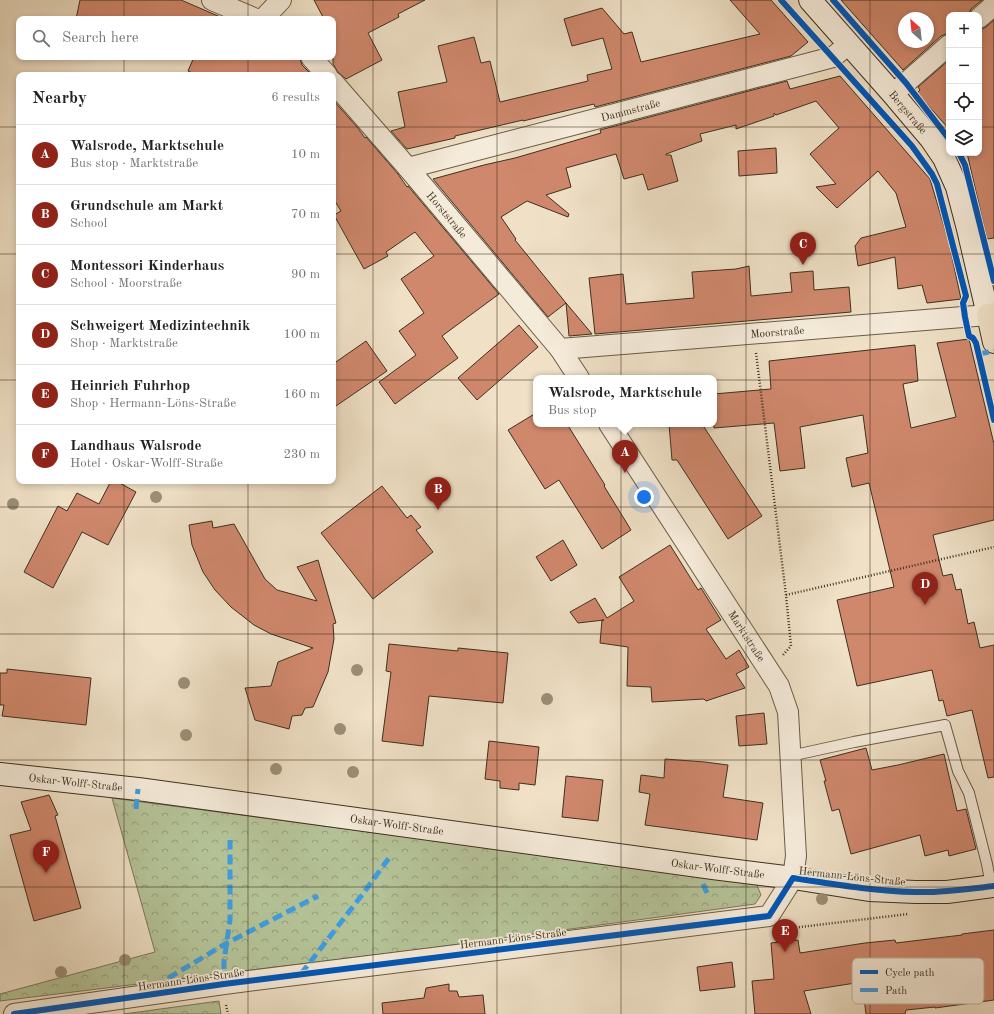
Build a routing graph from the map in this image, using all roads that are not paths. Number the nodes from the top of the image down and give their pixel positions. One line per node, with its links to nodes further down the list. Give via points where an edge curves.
1 (212, 0): 6 (street)
2 (281, 0): 7 (street)
3 (810, 0): 8 (street, Bergstraße)
4 (994, 5): 5 (street)
5 (982, 15)
6 (249, 16)
7 (266, 16)
8 (849, 44): 13 (street, Bergstraße); 14 (street, Dammstraße, via 833,57)
9 (946, 48): 13 (street)
10 (314, 60): 11 (street)
11 (324, 72)
12 (336, 85): 14 (street, Horststraße)
13 (893, 94): 15 (street, Bergstraße, via 944,158 956,187)
14 (408, 168): 17 (street, Horststraße)
15 (991, 315): 16 (main road); 17 (street, Moorstraße)
16 (994, 342)
17 (560, 349): 18 (street)
18 (577, 375)
19 (611, 427): 20 (street, Marktstraße, via 779,686 788,712)
20 (790, 756): 22 (street, Marktstraße, via 796,856); 23 (lane, via 945,725 958,771 969,793)
21 (0, 774): 22 (street, Oskar-Wolff-Straße, via 138,789)
22 (793, 878): 23 (street, Hermann-Löns-Straße, via 869,890 916,892 947,892); 24 (street, Hermann-Löns-Straße, via 769,916)
23 (992, 886)
24 (14, 1014)

